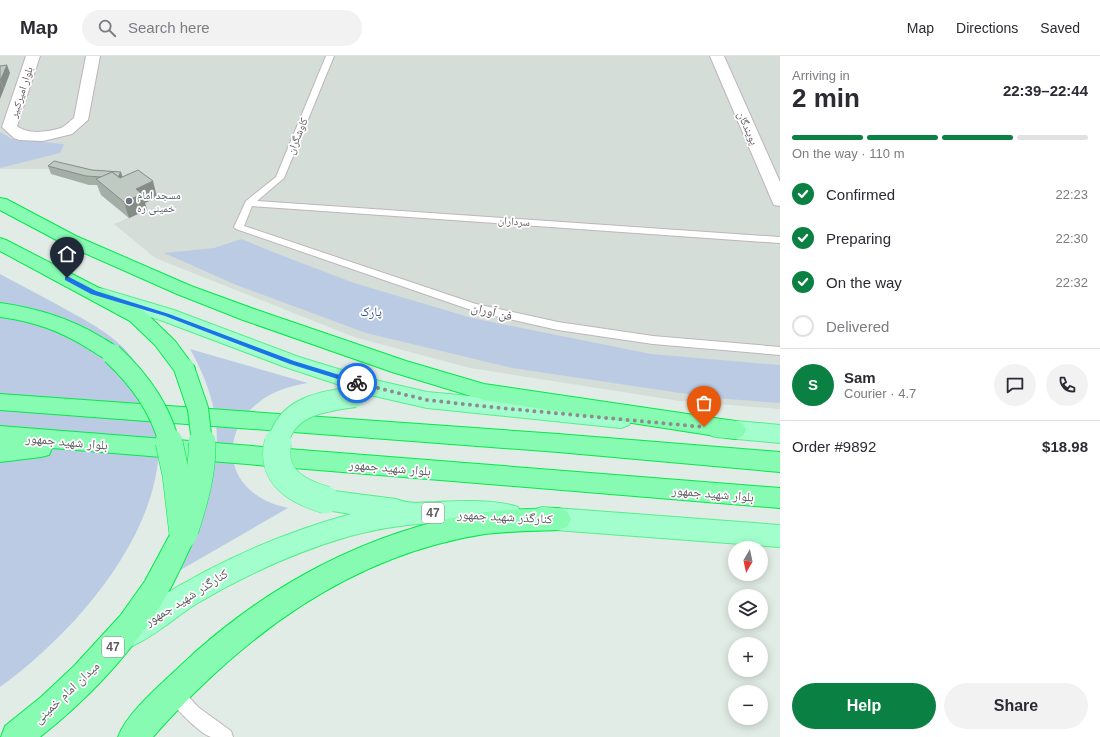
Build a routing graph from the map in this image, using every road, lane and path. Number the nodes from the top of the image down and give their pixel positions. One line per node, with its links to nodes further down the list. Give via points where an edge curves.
1 (33, 56): 2 (street, بلوار امیرکبیر, via 9,127 19,135 43,136 67,131 81,120)
2 (93, 56)
3 (330, 56): 7 (lane, کاوشگران, via 280,178)
4 (717, 56): 5 (street, پویندگان)
5 (780, 201)
6 (0, 203): 15 (highway, via 70,240 184,290 400,367 484,392)
7 (249, 203): 8 (lane, سرداران); 12 (lane, فن آوران, via 239,227 474,308 558,326 653,340)
8 (780, 240)
9 (0, 244): 10 (highway, میدان امام خمینی / 47)
10 (94, 292): 13 (main road, 47, via 167,315 313,369 370,387); 24 (highway, میدان امام خمینی / 47, bridge, via 137,316 155,331 171,348 184,368 195,396 200,414 201,470)
11 (0, 310): 24 (highway, bridge, via 23,313 76,330 112,354 141,384 162,419 169,439)
12 (780, 351)
13 (427, 400): 15 (main road, 47); 22 (main road, bridge, via 354,398 323,401 298,413 284,427 277,445 276,457 287,480 311,496)
14 (0, 402): 20 (highway)
15 (735, 430): 16 (main road, 47)
16 (780, 434)
17 (0, 435): 18 (highway, بلوار شهید جمهور)
18 (91, 443): 19 (highway); 21 (highway, بلوار شهید جمهور)
19 (0, 453)
20 (780, 462)
21 (780, 498)
22 (420, 513): 23 (main road, کنارگذر شهید جمهور / 47, via 478,513); 26 (main road, کنارگذر شهید جمهور / 47, via 374,519 332,530 278,549 226,572 190,592)
23 (558, 519): 25 (main road, کنارگذر شهید جمهور / 47); 27 (highway, via 518,520 471,526 400,544 361,559 322,577 285,599 247,626)
24 (183, 535): 26 (highway, میدان امام خمینی / 47, via 148,600)
25 (780, 536)
26 (116, 644): 28 (highway, میدان امام خمینی / 47)
27 (173, 692): 30 (highway); 31 (lane, via 192,713)
28 (37, 727): 29 (highway, میدان امام خمینی / 47)
29 (16, 737)
30 (133, 737)
31 (225, 737)

